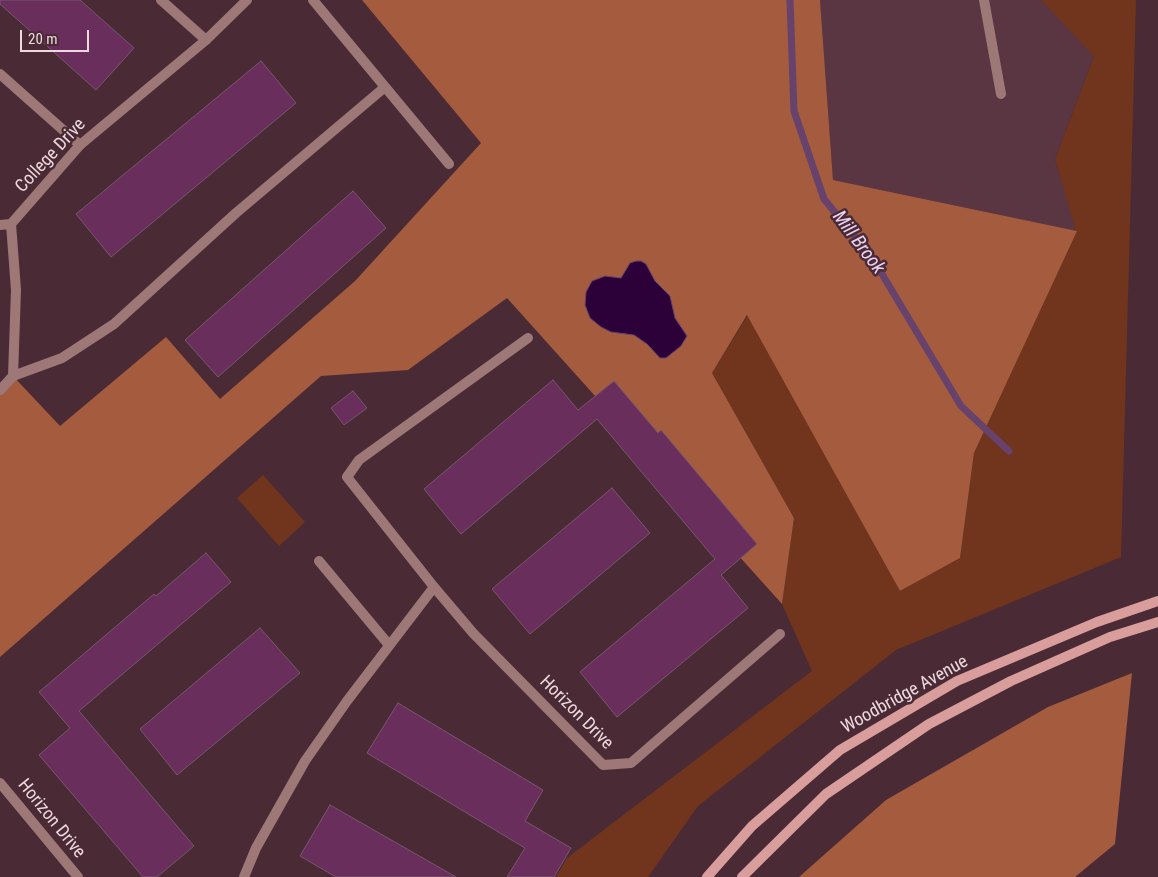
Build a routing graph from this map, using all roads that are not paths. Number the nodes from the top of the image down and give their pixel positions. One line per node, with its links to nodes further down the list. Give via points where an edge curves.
1 (161, 0): 5 (street)
2 (247, 0): 5 (street, College Drive)
3 (313, 0): 7 (street)
4 (984, 0): 8 (street)
5 (206, 40): 9 (street, College Drive)
6 (0, 74): 9 (street)
7 (385, 87): 10 (street); 13 (street, via 236,213 114,324 62,358)
8 (1001, 94)
9 (80, 144): 11 (street, College Drive)
10 (449, 164)
11 (5, 224): 13 (street, College Drive, via 16,290)
12 (528, 338): 16 (street, Horizon Drive, via 359,460 347,477)
13 (13, 376): 14 (street)
14 (0, 390)
15 (319, 561): 20 (street)
16 (434, 588): 19 (street, Horizon Drive, via 473,633 603,764 630,763); 20 (street)
17 (1158, 601): 24 (main road, Woodbridge Avenue, via 1097,622 957,681 840,750 752,826)
18 (1158, 622): 25 (main road, Woodbridge Avenue, via 1110,638 1011,681 929,724 826,794)
19 (780, 634)
20 (389, 645): 23 (street, via 305,761 256,848)
21 (0, 782): 22 (street, Horizon Drive)
22 (78, 877)
23 (244, 877)
24 (707, 877)
25 (742, 877)

